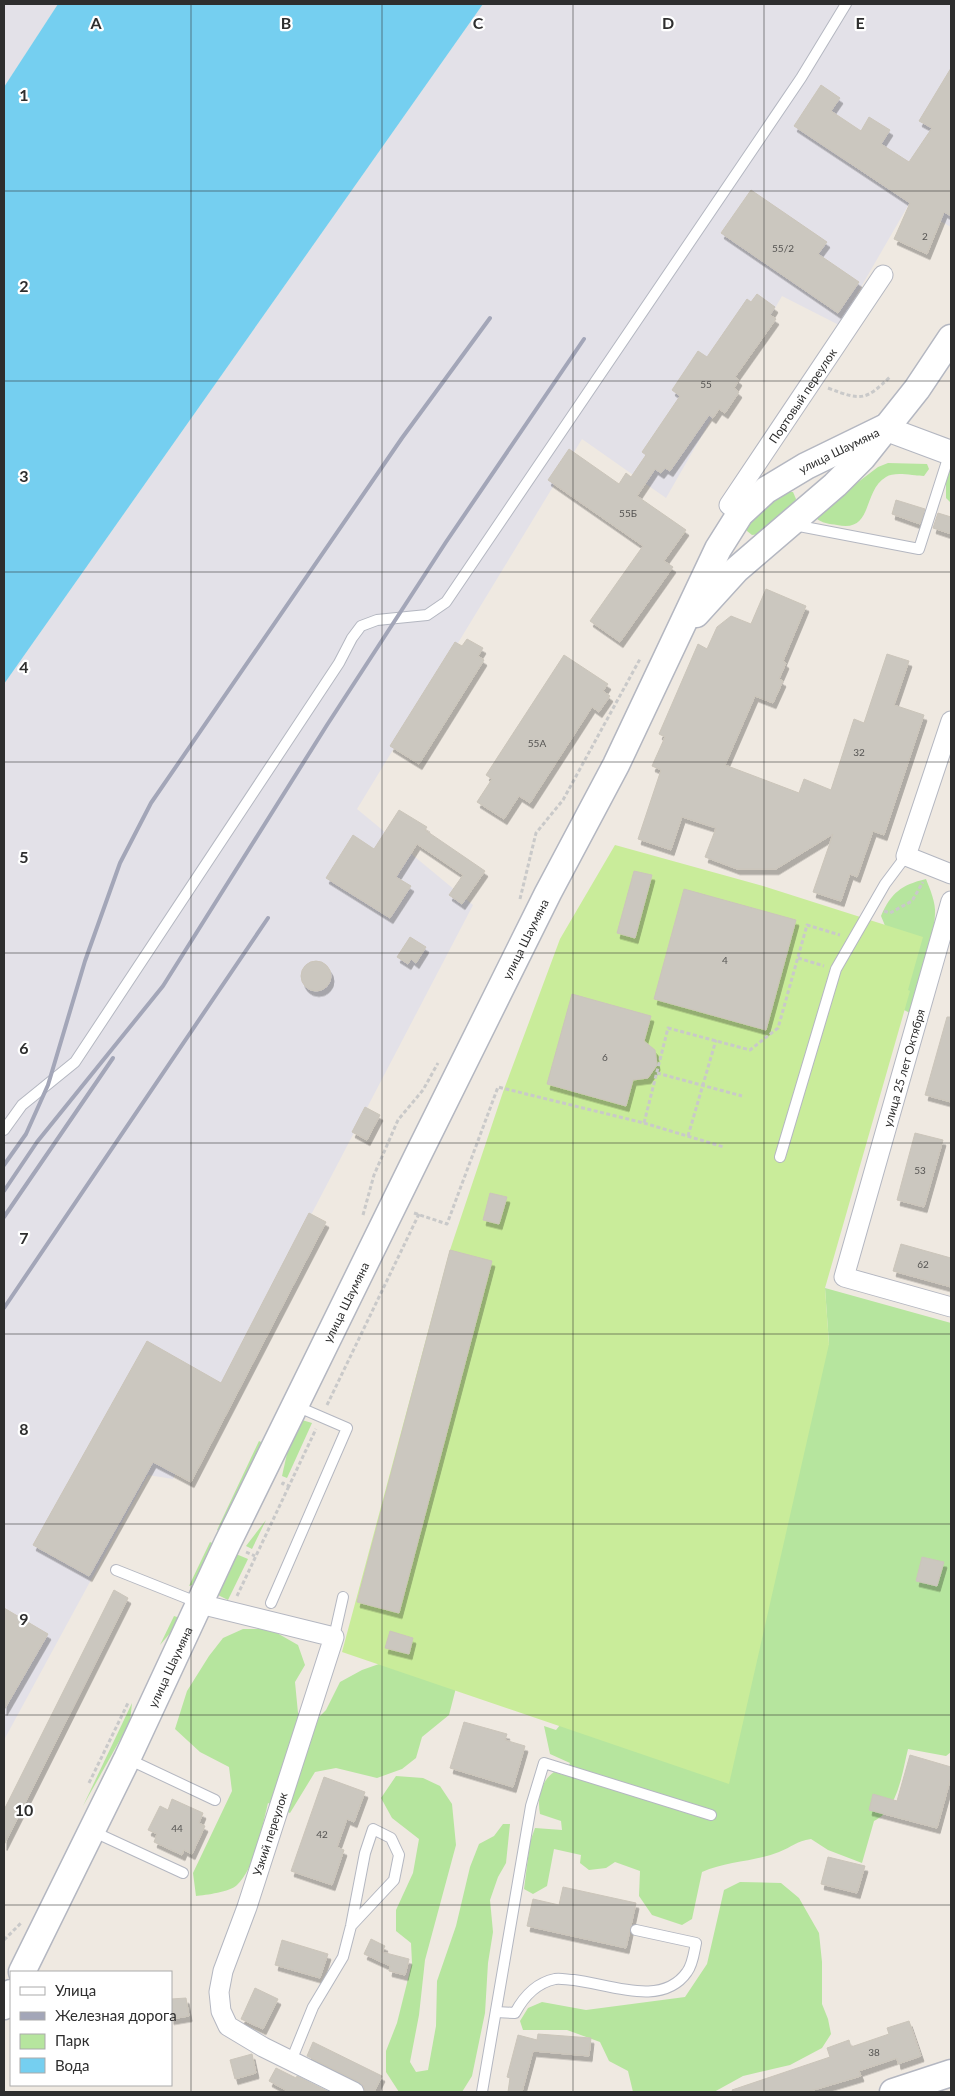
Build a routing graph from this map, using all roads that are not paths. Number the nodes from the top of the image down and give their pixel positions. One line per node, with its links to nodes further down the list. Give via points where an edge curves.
1 (846, 4): 14 (lane, via 796,86 446,602 427,615 377,620 361,626 75,1062 22,1104)
2 (883, 275): 6 (street, Портовый переулок, via 729,505)
3 (951, 338): 4 (main road, via 917,389)
4 (884, 428): 5 (street); 6 (main road, улица Шаумяна, via 806,466 766,490); 7 (main road, улица Шаумяна, via 862,457 834,485)
5 (950, 452): 7 (lane, via 918,549)
6 (740, 514): 8 (main road, via 739,530 749,542); 9 (main road, улица Шаумяна, via 718,549)
7 (788, 524): 8 (main road, улица Шаумяна)
8 (764, 544): 9 (main road, улица Шаумяна, via 730,576)
9 (676, 637): 17 (main road, улица Шаумяна, via 616,765 548,893)
10 (951, 721): 11 (street)
11 (906, 856): 12 (street); 15 (lane, via 885,884 836,969)
12 (951, 874)
13 (951, 901): 16 (street, улица 25 лет Октября, via 844,1277)
14 (4, 1130)
15 (780, 1157)
16 (951, 1307)
17 (295, 1405): 20 (lane, via 347,1428); 21 (main road, улица Шаумяна)
18 (116, 1570): 21 (lane)
19 (343, 1596): 22 (lane)
20 (271, 1602)
21 (200, 1604): 22 (street); 23 (main road, улица Шаумяна)
22 (334, 1637): 34 (street, Узкий переулок, via 247,1907 223,1971 219,1992 221,2011 228,2026)
23 (127, 1759): 24 (lane); 26 (main road, улица Шаумяна)
24 (215, 1800)
25 (711, 1815): 33 (lane, via 544,1763 531,1806)
26 (92, 1831): 27 (lane); 30 (main road, улица Шаумяна)
27 (183, 1873)
28 (351, 1926): 28 (lane, via 394,1880 399,1855 391,1838 373,1829); 34 (lane, via 343,1957 314,2007)
29 (636, 1930): 33 (lane, via 696,1943 688,1972 675,1984 656,1991 556,1979 535,1988 522,1999 515,2013)
30 (22, 1971)
31 (10, 1995): 32 (main road)
32 (4, 2006)
33 (496, 2012): 37 (lane)
34 (291, 2061): 36 (street, Узкий переулок)
35 (951, 2073): 38 (main road)
36 (354, 2092)
37 (482, 2092)
38 (893, 2092)

